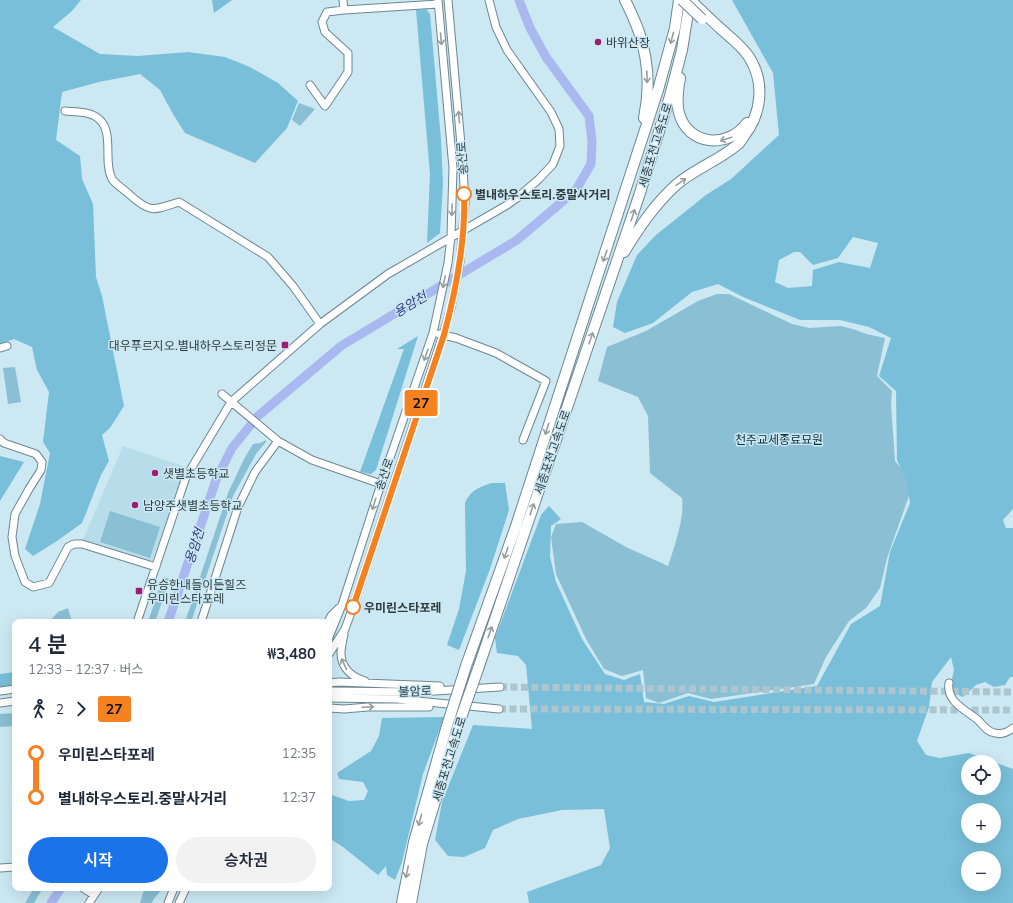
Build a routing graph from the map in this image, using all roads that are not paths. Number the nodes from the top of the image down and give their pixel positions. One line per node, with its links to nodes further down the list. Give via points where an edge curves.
1 (343, 0): 9 (street)
2 (448, 0): 15 (street, 송산로, one-way to 2, via 464,167)
3 (489, 0): 15 (street, via 496,27 507,50 551,112 559,129 560,146 553,164 539,179 507,205)
4 (625, 0): 14 (highway, one-way to 14, via 639,32 647,70 646,112)
5 (680, 0): 10 (highway, bridge); 14 (highway, 세종포천고속도로, one-way to 14, via 658,90)
6 (690, 0): 10 (highway); 11 (highway, 세종포천고속도로)
7 (438, 2): 8 (street); 16 (street, 송산로, one-way to 16, via 453,168)
8 (404, 3): 9 (street)
9 (344, 10): 12 (street, via 327,12 322,22 325,32 348,53 348,72 325,106)
10 (703, 16): 11 (highway, one-way to 11, via 740,54 753,83 754,99 751,114 743,128 733,136 720,141 706,140 694,134 685,125 677,104); 17 (highway, one-way to 10, via 658,202 677,184 738,145 756,118 760,90 755,68 740,46)
11 (682, 50): 17 (highway, 세종포천고속도로, one-way to 11, via 670,96)
12 (310, 85)
13 (65, 111): 18 (street, via 86,113 99,120 106,129 112,179 142,205 157,210 179,202 268,257)
14 (636, 158): 55 (highway, 세종포천고속도로, one-way to 55, bridge, via 516,526 466,666 446,729)
15 (463, 230): 16 (street); 20 (street, 송산로, via 460,262)
16 (452, 236): 18 (street, via 370,286); 19 (street, 송산로, one-way to 19)
17 (615, 268): 55 (highway, 세종포천고속도로, one-way to 17, bridge)
18 (320, 324): 22 (street)
19 (433, 332): 20 (street); 26 (street, 송산로, one-way to 26)
20 (444, 335): 24 (street, via 496,353 546,380); 32 (street, 송산로)
21 (222, 394): 22 (street)
22 (233, 404): 25 (street); 27 (street, via 186,477)
23 (0, 438): 27 (street, via 4,443 36,454 42,462 41,470 15,514 12,537 15,556 25,582 33,587 49,583 68,547 74,544 82,544)
24 (523, 440)
25 (278, 441): 26 (street, via 312,460); 30 (street, via 255,472 238,507)
26 (381, 484): 28 (street, 송산로, one-way to 28)
27 (156, 567): 29 (street)
28 (342, 605): 31 (street); 33 (street, 송산로)
29 (138, 619)
30 (202, 619)
31 (330, 619)
32 (345, 629): 34 (street, 송산로); 37 (street, one-way to 32, via 352,675 343,664 341,652)
33 (332, 630)
34 (332, 649)
35 (332, 683): 37 (street)
36 (949, 683): 54 (street, via 948,690 957,705 986,729 1002,734)
37 (372, 684): 38 (street)
38 (474, 687): 39 (street, 불암로); 45 (street, 불암로)
39 (500, 687)
40 (12, 690): 41 (street)
41 (0, 691)
42 (332, 691): 45 (street, 불암로)
43 (12, 694): 44 (street)
44 (0, 695)
45 (397, 695): 46 (street, 불암로); 50 (street, 불암로)
46 (332, 698)
47 (12, 701): 48 (street)
48 (0, 703)
49 (12, 706): 51 (street)
50 (463, 706): 52 (street, one-way to 50); 53 (street, 불암로)
51 (0, 708)
52 (332, 708)
53 (499, 709)
54 (1013, 728)
55 (418, 843): 66 (highway, 세종포천고속도로, one-way to 66); 67 (highway, 세종포천고속도로)
56 (12, 867): 57 (street)
57 (0, 868)
58 (88, 891): 62 (street)
59 (97, 891): 62 (street)
60 (173, 891): 64 (street)
61 (185, 891): 65 (street)
62 (94, 895): 63 (street)
63 (89, 903)
64 (168, 903)
65 (180, 903)
66 (402, 903)
67 (411, 903)

